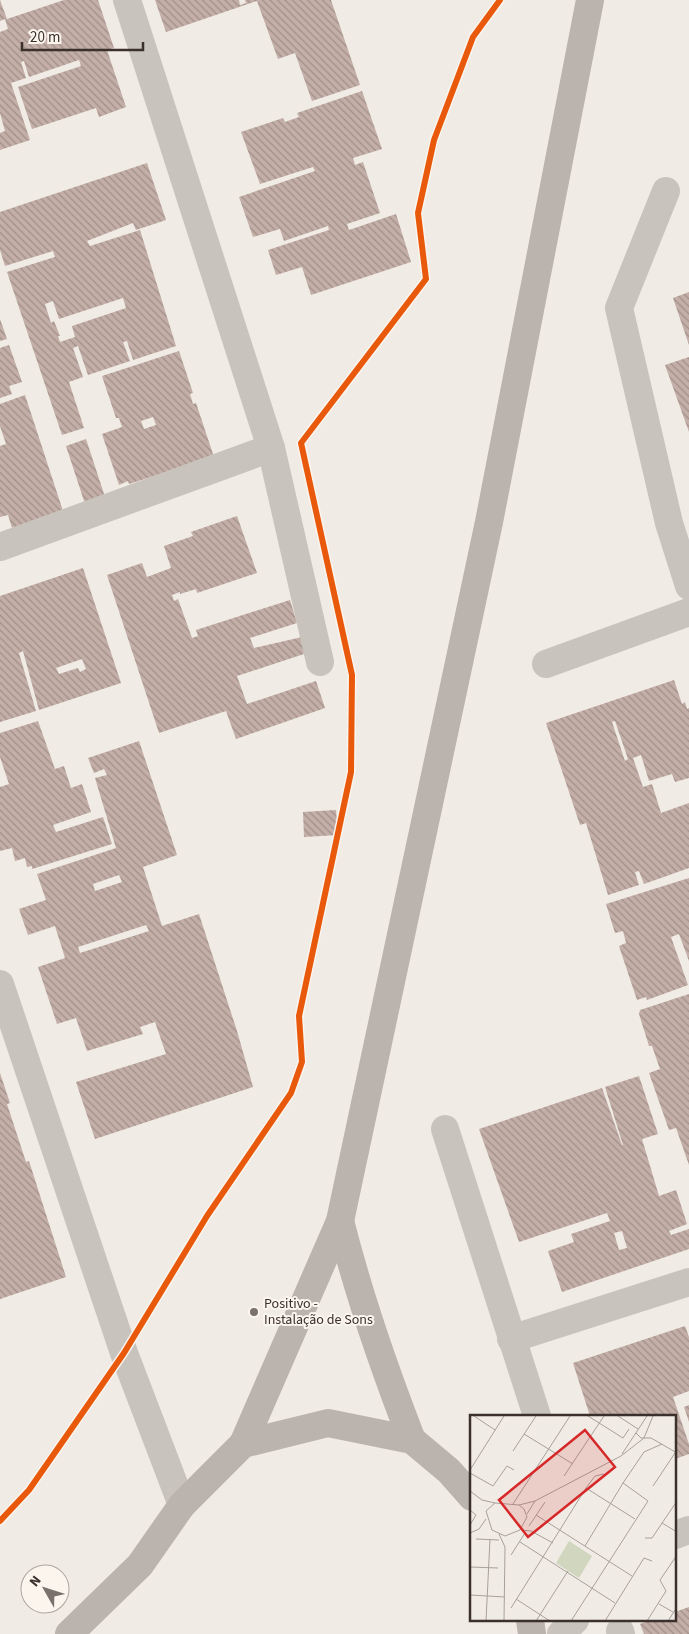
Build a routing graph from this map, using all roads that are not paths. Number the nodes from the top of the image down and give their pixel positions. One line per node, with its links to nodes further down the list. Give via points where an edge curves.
1 (126, 0): 4 (street)
2 (590, 0): 13 (street, via 489,522)
3 (666, 191): 5 (street, via 620,308)
4 (271, 448): 6 (street); 9 (street)
5 (679, 520): 7 (street)
6 (0, 547)
7 (689, 586)
8 (689, 612): 10 (street)
9 (320, 662)
10 (546, 664)
11 (0, 984): 20 (street, via 124,1353)
12 (445, 1129): 15 (street)
13 (340, 1221): 17 (street, via 380,1358); 18 (street)
14 (689, 1282): 15 (street)
15 (511, 1340): 16 (street)
16 (537, 1415)
17 (412, 1440): 18 (street, via 328,1423); 19 (street, via 449,1471)
18 (243, 1444): 20 (street)
19 (470, 1495)
20 (182, 1505): 24 (street, via 140,1565)
21 (689, 1530): 22 (street)
22 (676, 1535)
23 (573, 1622): 25 (street)
24 (69, 1634)
25 (561, 1634)

